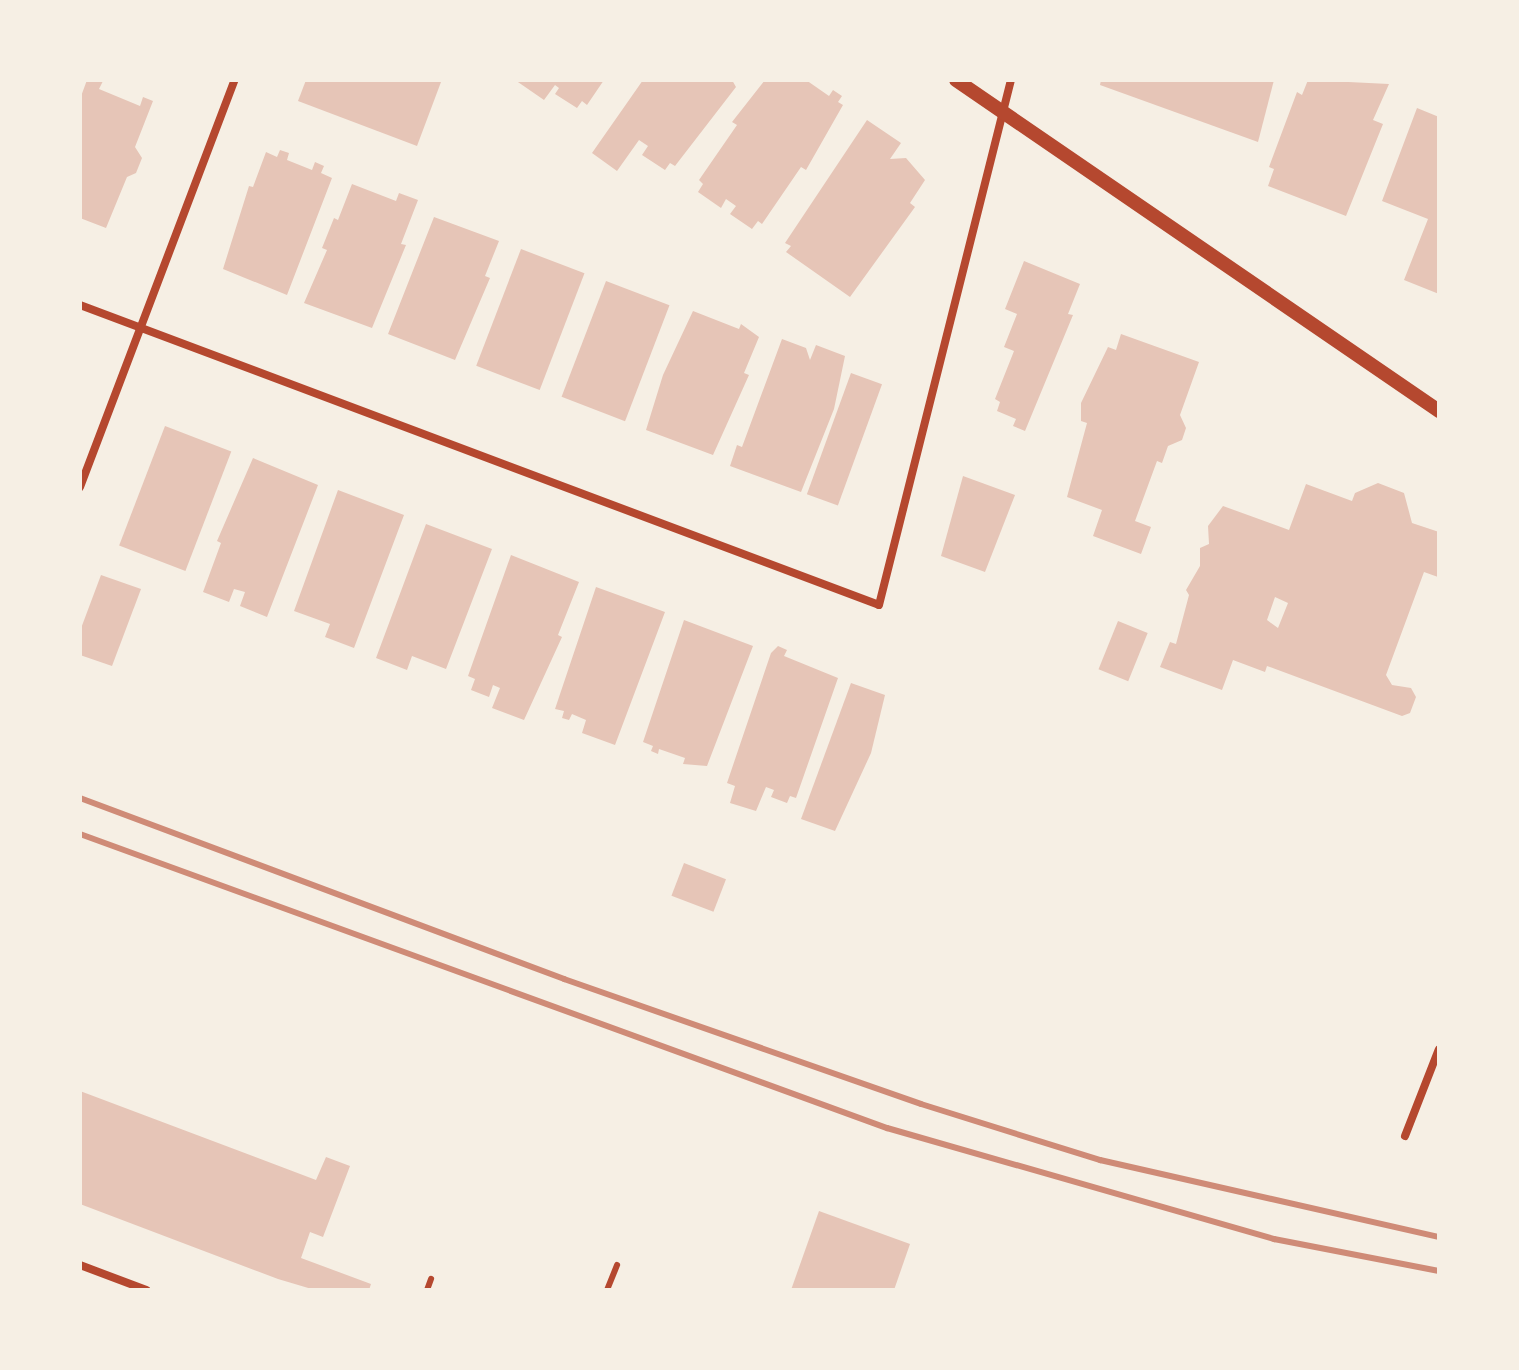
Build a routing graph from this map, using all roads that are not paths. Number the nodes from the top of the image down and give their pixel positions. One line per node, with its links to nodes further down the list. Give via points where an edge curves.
1 (235, 80): 6 (street)
2 (956, 80): 4 (street)
3 (1011, 80): 4 (street)
4 (1000, 109): 6 (street, via 879,605); 7 (street)
5 (80, 305): 6 (street)
6 (140, 328): 8 (street)
7 (1439, 411)
8 (80, 487)
9 (1439, 1049): 10 (street)
10 (1405, 1136)
11 (80, 1265): 14 (street)
12 (617, 1265): 16 (lane)
13 (431, 1279): 15 (lane)
14 (146, 1290)
15 (427, 1290)
16 (607, 1290)

